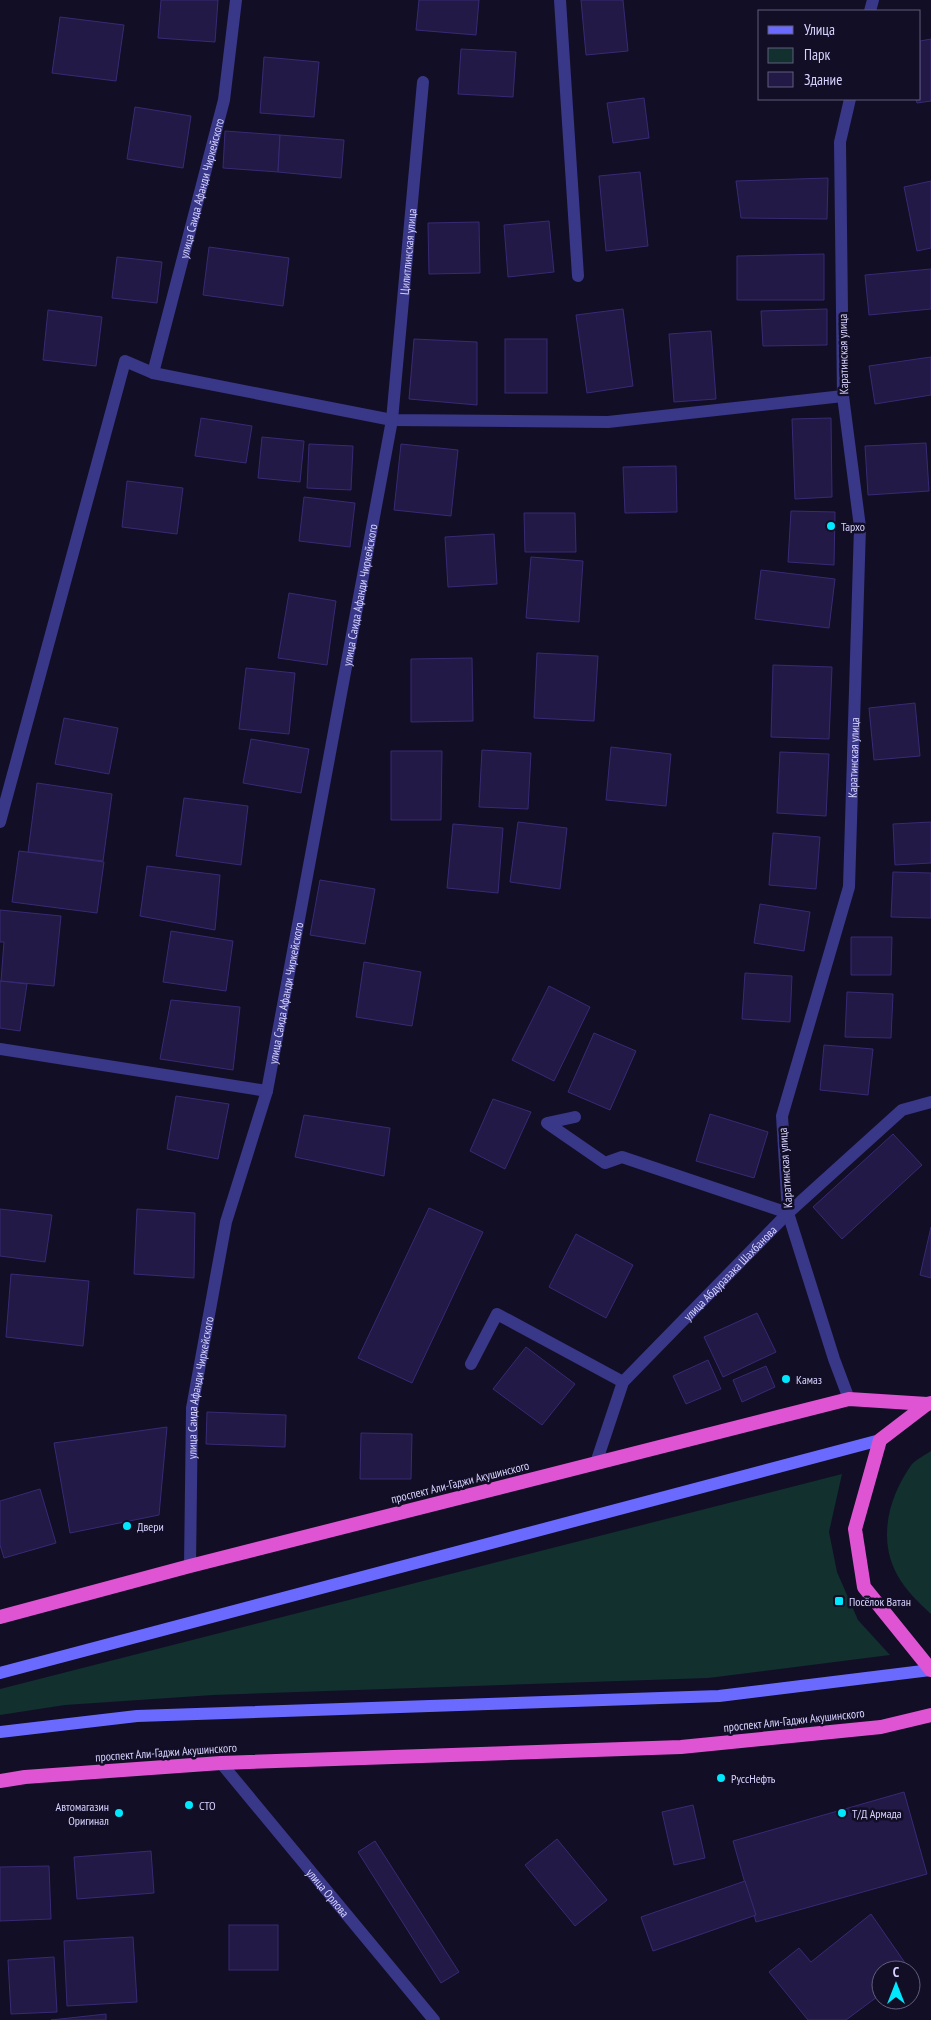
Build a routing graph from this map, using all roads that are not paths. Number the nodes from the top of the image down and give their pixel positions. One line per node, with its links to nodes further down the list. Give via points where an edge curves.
1 (236, 0): 6 (street, улица Саида Афанди Чиркейского, via 224,100)
2 (560, 0): 5 (street)
3 (423, 82): 8 (street, Цилитлинская улица)
4 (850, 100): 7 (street, Каратинская улица, via 840,142)
5 (578, 276)
6 (153, 373): 8 (street); 9 (street, via 125,361)
7 (843, 396): 8 (street, via 608,422); 14 (street, Каратинская улица, via 860,527 849,887 782,1116)
8 (392, 420): 11 (street, улица Саида Афанди Чиркейского)
9 (0, 822)
10 (0, 1049): 11 (street)
11 (267, 1091): 21 (street, улица Саида Афанди Чиркейского, via 226,1222 192,1408)
12 (931, 1102): 14 (street, улица Абдуразака Шахбанова, via 902,1110)
13 (575, 1118): 14 (street, via 547,1123 605,1163 622,1156)
14 (788, 1213): 16 (street, улица Абдуразака Шахбанова); 17 (street, Каратинская улица)
15 (471, 1364): 16 (street, via 497,1314)
16 (623, 1382): 20 (street, улица Абдуразака Шахбанова)
17 (849, 1399): 18 (highway, проспект Али-Гаджи Акушинского); 20 (highway, проспект Али-Гаджи Акушинского)
18 (929, 1404): 19 (highway)
19 (880, 1440): 23 (highway, via 855,1529 864,1587); 24 (main road)
20 (596, 1462): 21 (highway, проспект Али-Гаджи Акушинского)
21 (190, 1566): 22 (highway, проспект Али-Гаджи Акушинского)
22 (0, 1617)
23 (931, 1670): 26 (main road, via 719,1696 137,1716)
24 (0, 1673)
25 (931, 1715): 27 (highway, проспект Али-Гаджи Акушинского, via 881,1727 681,1747)
26 (0, 1732)
27 (221, 1763): 28 (highway, проспект Али-Гаджи Акушинского); 29 (street, улица Орлова)
28 (0, 1781)
29 (434, 2020)

